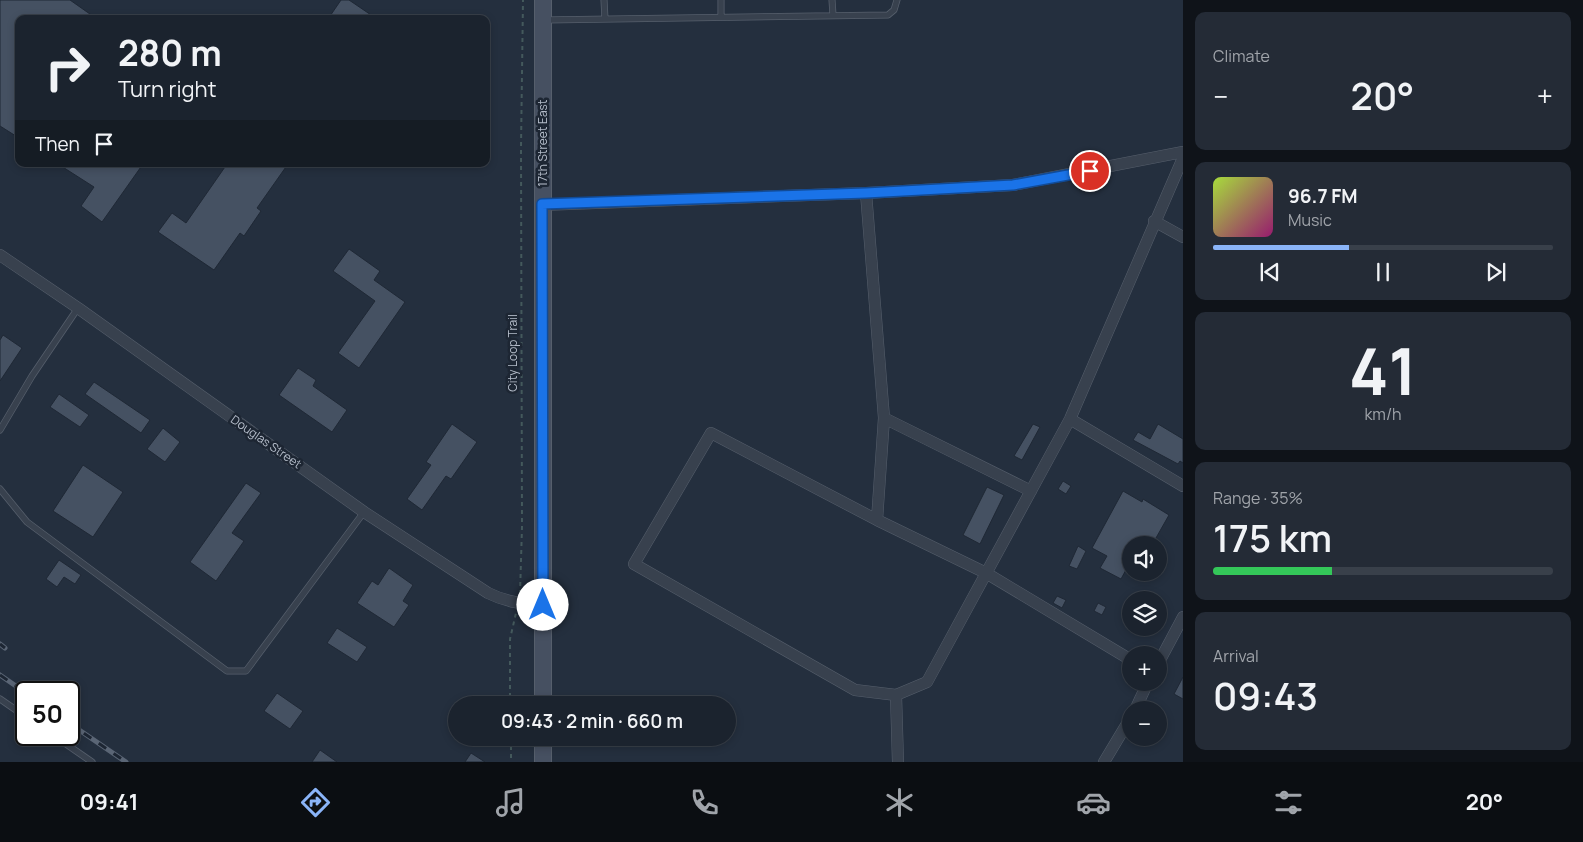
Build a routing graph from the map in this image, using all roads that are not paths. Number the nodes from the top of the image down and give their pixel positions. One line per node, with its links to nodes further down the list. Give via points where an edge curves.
1 (543, 0): 9 (main road, 17th Street East)
2 (604, 0): 8 (lane)
3 (721, 0): 7 (lane)
4 (832, 0): 6 (lane)
5 (897, 0): 6 (lane, via 894,10 888,15)
6 (832, 14): 7 (lane)
7 (721, 17): 8 (lane)
8 (605, 19): 9 (lane)
9 (543, 20): 13 (main road, 17th Street East)
10 (1183, 152): 12 (street, via 1013,185)
11 (1183, 158): 14 (street)
12 (866, 193): 13 (street); 18 (street)
13 (542, 204): 27 (main road, 17th Street East)
14 (1154, 221): 15 (street); 19 (street)
15 (1183, 237)
16 (0, 255): 17 (street, Douglas Street)
17 (78, 308): 20 (lane); 24 (street, Douglas Street)
18 (884, 418): 23 (street); 25 (street)
19 (1070, 419): 21 (street); 23 (street)
20 (0, 430)
21 (1183, 486)
22 (0, 489): 24 (lane, via 27,522 227,671 246,671)
23 (1031, 491): 26 (street)
24 (364, 512): 27 (street, Douglas Street, via 502,600)
25 (877, 520): 26 (street); 31 (street, via 711,433 634,564 854,690)
26 (986, 573): 30 (street); 31 (street, via 926,682)
27 (543, 605): 32 (main road, 17th Street East)
28 (1183, 617): 29 (street)
29 (1167, 647)
30 (1122, 655)
31 (896, 695): 40 (street)
32 (543, 696)
33 (0, 699): 34 (lane)
34 (15, 709)
35 (1122, 732): 41 (street)
36 (68, 746): 38 (lane)
37 (543, 746): 39 (main road)
38 (92, 762)
39 (543, 762)
40 (898, 762)
41 (1104, 762)

